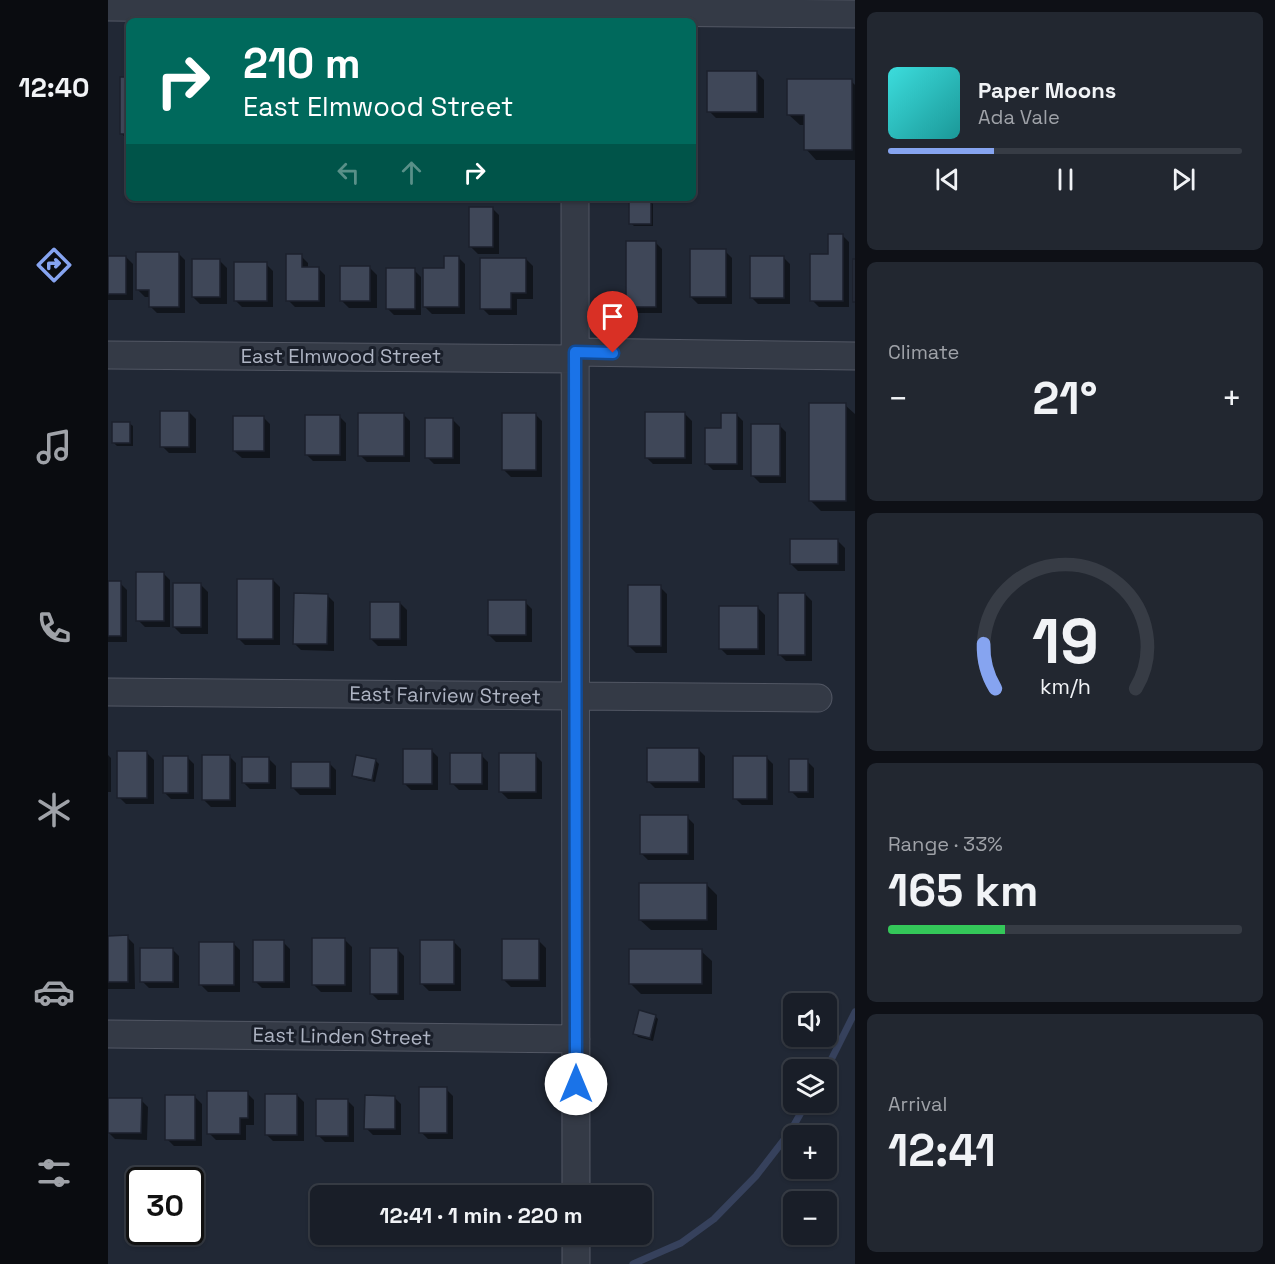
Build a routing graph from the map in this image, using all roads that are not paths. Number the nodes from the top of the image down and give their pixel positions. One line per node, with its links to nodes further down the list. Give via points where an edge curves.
1 (108, 7): 2 (street)
2 (575, 11): 3 (street)
3 (855, 14)
4 (575, 201): 6 (street)
5 (108, 355): 6 (street, East Elmwood Street)
6 (575, 355): 7 (street, East Elmwood Street); 9 (street)
7 (855, 356)
8 (108, 692): 9 (street, East Fairview Street)
9 (575, 696): 10 (street, East Fairview Street); 12 (street)
10 (818, 698)
11 (108, 1034): 12 (street, East Linden Street)
12 (576, 1039): 13 (street)
13 (576, 1185)
14 (576, 1245): 15 (street)
15 (576, 1264)

